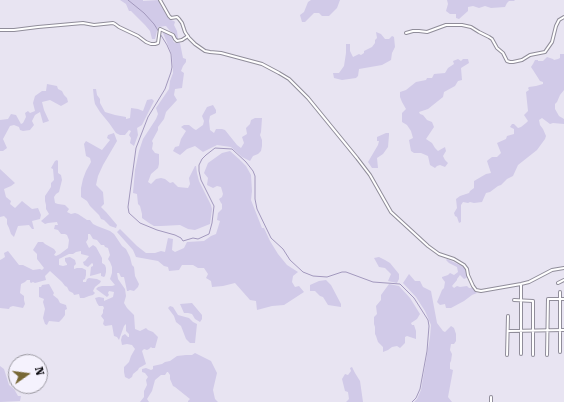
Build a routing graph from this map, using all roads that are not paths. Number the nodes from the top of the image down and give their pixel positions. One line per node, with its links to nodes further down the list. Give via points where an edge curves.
1 (160, 0): 5 (street, via 171,18 180,19)
2 (564, 17): 4 (street, via 556,26 552,42 544,52 513,62 507,61 492,39 471,27 446,25 427,32 419,30)
3 (0, 30): 5 (street, via 113,23 151,44 158,43 160,29 174,35 177,41)
4 (406, 33)
5 (188, 36): 8 (street, via 205,50 262,64 289,79 362,163 391,212 439,254 464,265 476,290)
6 (564, 268): 8 (street, via 552,270)
7 (564, 280): 9 (street)
8 (521, 284): 14 (street)
9 (558, 284)
10 (560, 292): 11 (street)
11 (560, 299): 12 (street); 16 (street, via 548,299); 17 (street)
12 (564, 299)
13 (514, 300): 14 (street)
14 (522, 300): 20 (street); 21 (street, via 533,300)
15 (508, 316): 19 (street)
16 (547, 330): 17 (street); 21 (street); 26 (street)
17 (560, 330): 18 (street); 22 (street)
18 (564, 330)
19 (508, 331): 20 (street); 24 (street)
20 (522, 331): 21 (street); 23 (street)
21 (533, 331): 25 (street)
22 (560, 352)
23 (521, 354)
24 (508, 355)
25 (533, 355)
26 (547, 355)
27 (491, 397): 28 (street)
28 (490, 402)

